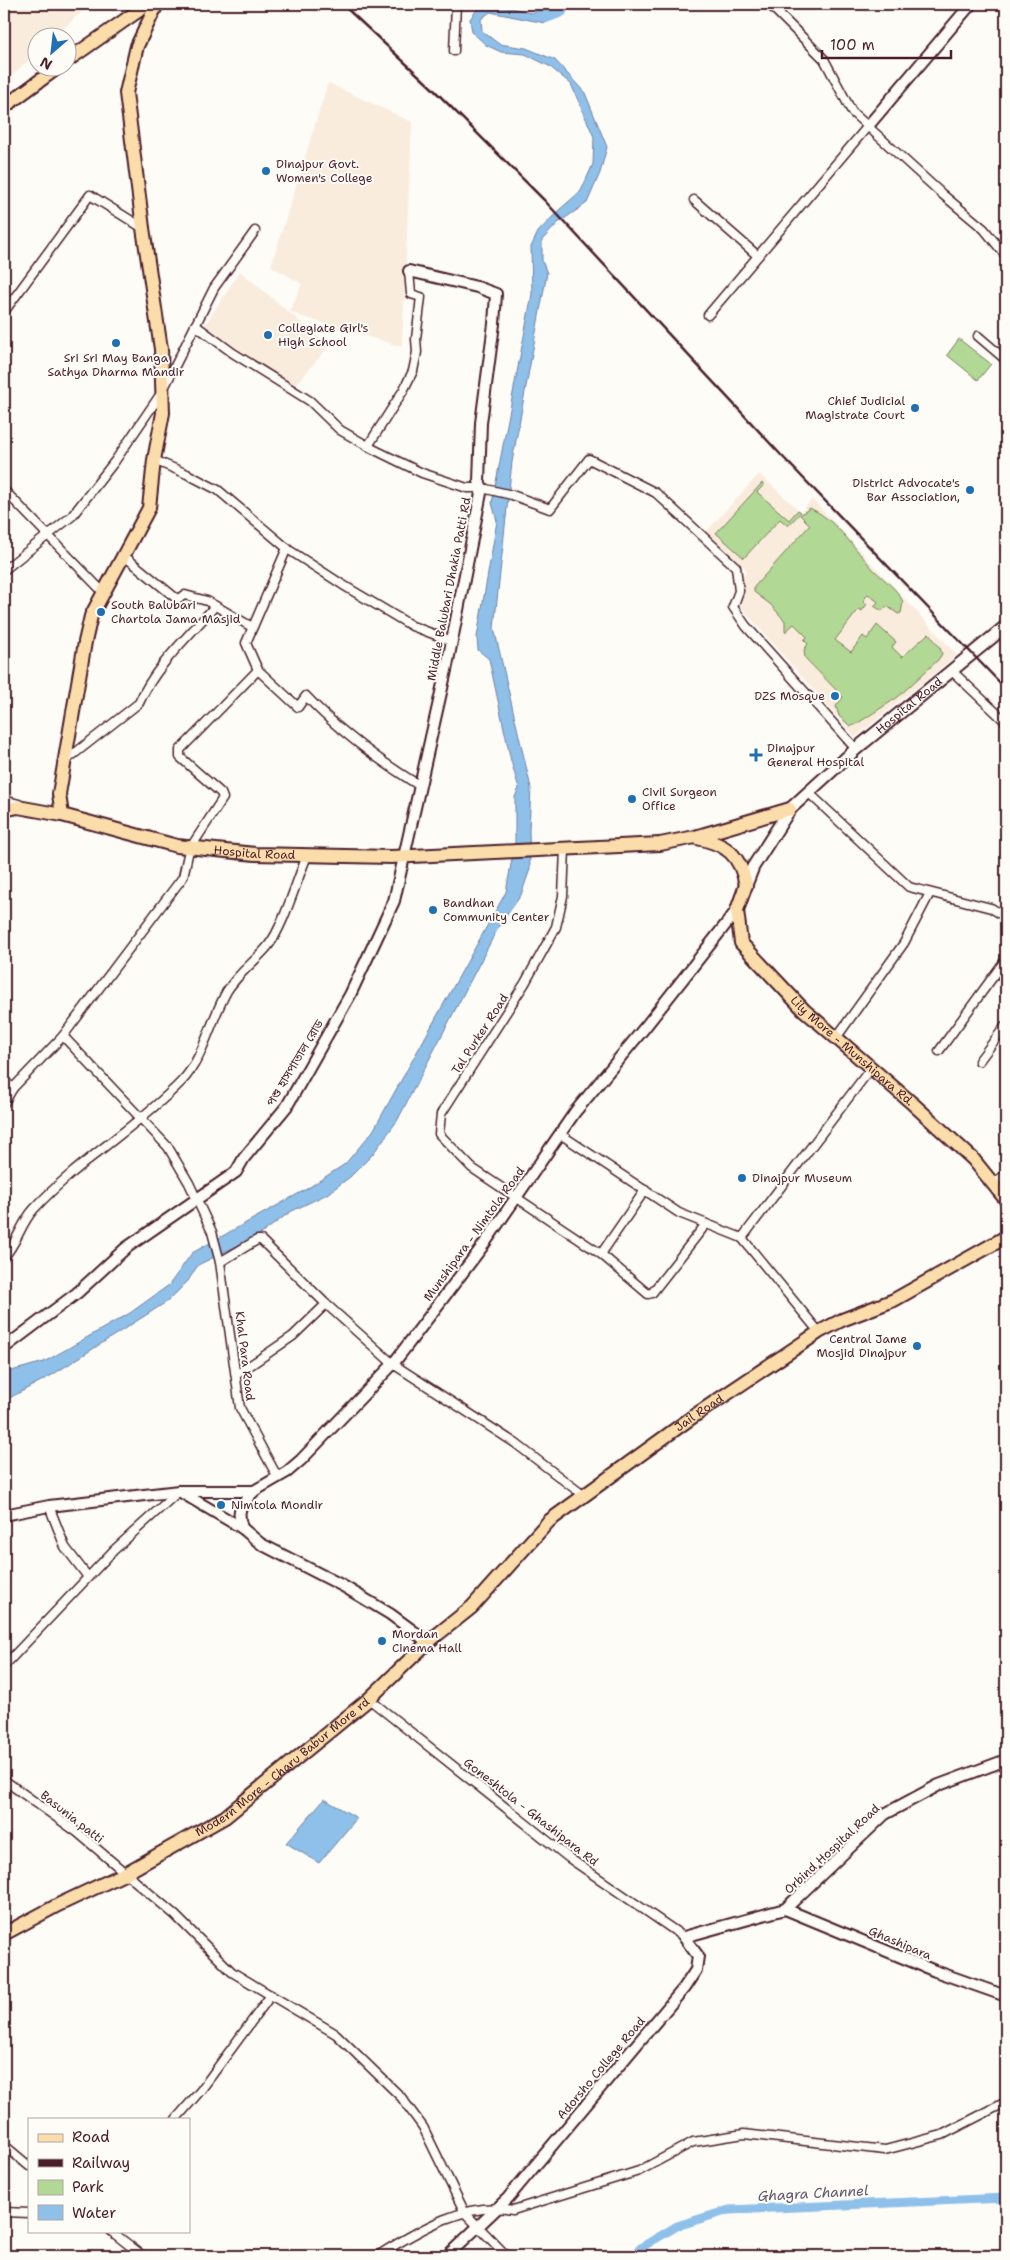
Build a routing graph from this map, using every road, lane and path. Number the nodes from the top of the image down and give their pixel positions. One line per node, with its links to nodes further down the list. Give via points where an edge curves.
1 (148, 4): 7 (main road)
2 (157, 4): 12 (main road, via 137,46 126,93)
3 (456, 4): 6 (street)
4 (769, 4): 10 (street, via 824,59 852,112)
5 (970, 4): 10 (street)
6 (454, 51)
7 (78, 53)
8 (43, 78): 9 (main road)
9 (4, 107)
10 (868, 126): 14 (street); 15 (street, via 984,229)
11 (694, 200): 14 (street)
12 (143, 228): 17 (street, via 90,195); 22 (main road, via 161,349)
13 (254, 231): 19 (street, via 214,288)
14 (758, 256): 18 (street)
15 (1006, 256)
16 (409, 271): 23 (street, via 411,294 421,297 413,370); 25 (street, Middle Balubari Dhakia Patti Rd, via 496,294 481,423 479,481)
17 (4, 312)
18 (708, 315)
19 (195, 325): 22 (street); 23 (street, via 310,401 340,430)
20 (978, 336): 21 (street)
21 (1006, 360)
22 (162, 392): 24 (main road, via 163,413); 27 (street, via 72,516)
23 (368, 446): 25 (street, via 422,473 468,488)
24 (154, 460): 28 (street, via 218,490); 29 (main road, via 149,508)
25 (482, 488): 35 (street, Middle Balubari Dhakia Patti Rd); 39 (street, via 550,509 589,459 656,493 736,567 740,591 733,607 746,626)
26 (4, 490): 27 (street)
27 (48, 536): 30 (street); 31 (street)
28 (287, 548): 34 (street); 35 (street, via 412,626)
29 (123, 555): 31 (main road); 32 (street, via 177,599 185,595)
30 (4, 570)
31 (103, 592): 40 (main road, via 91,616 85,642)
32 (215, 606): 34 (street); 40 (street, via 171,656 139,703)
33 (1006, 626): 37 (main road, Hospital Road)
34 (252, 627): 36 (street, via 246,643)
35 (452, 641): 41 (street, Middle Balubari Dhakia Patti Rd)
36 (258, 670): 41 (street, via 298,707 306,696 359,745); 48 (street, via 180,750 180,758 223,798)
37 (952, 672): 38 (street); 39 (main road, Hospital Road)
38 (1006, 722)
39 (856, 749): 42 (main road, Hospital Road)
40 (64, 762): 46 (main road, via 60,794)
41 (420, 786): 51 (street, Middle Balubari Dhakia Patti Rd)
42 (808, 792): 44 (main road, Hospital Road); 53 (street, via 909,888)
43 (4, 800): 46 (street)
44 (790, 809): 47 (main road, Hospital Road); 52 (main road, Hospital Road, via 753,867)
45 (4, 810): 46 (main road, Hospital Road, via 18,807)
46 (62, 815): 48 (main road, Hospital Road)
47 (695, 837): 49 (main road, Hospital Road, via 660,844); 52 (main road, via 719,843 731,852 743,870)
48 (190, 848): 50 (main road, Hospital Road); 58 (street, via 183,877)
49 (565, 849): 51 (main road, Hospital Road); 71 (street, Tal Purker Road, via 563,896 556,927 525,983 441,1114 439,1134 472,1168)
50 (307, 856): 51 (main road, Hospital Road); 66 (street, via 269,946 228,989 198,1059 182,1081)
51 (403, 856): 72 (street, পশু হাসপাতাল রোড, via 394,901 350,995 287,1106 236,1172)
52 (746, 885): 54 (main road, Lily More - Munshipara Rd.)
53 (930, 893): 55 (street, via 991,908); 59 (street, via 904,943)
54 (737, 910): 59 (main road, Lily More - Munshipara Rd., via 742,943 804,1010); 67 (street, Munshipara - Nimtola Road)
55 (1006, 917)
56 (1006, 959): 60 (street)
57 (1006, 1025): 61 (street)
58 (63, 1036): 64 (street); 66 (street, Khal Para Road)
59 (836, 1038): 62 (main road, Lily More - Munshipara Rd.)
60 (939, 1051)
61 (979, 1061)
62 (871, 1068): 69 (main road, Lily More - Munshipara Rd., via 973,1159); 76 (street)
63 (4, 1081): 64 (street)
64 (13, 1088): 65 (street)
65 (4, 1103)
66 (141, 1118): 72 (street, Khal Para Road, via 168,1147); 78 (street, via 33,1210)
67 (560, 1134): 70 (street); 71 (street, Munshipara - Nimtola Road)
68 (1006, 1174): 69 (street)
69 (993, 1184): 73 (main road, Lily More - Munshipara Rd.)
70 (645, 1190): 74 (street, via 679,1213); 77 (street)
71 (517, 1197): 77 (street, Tal Purker Road); 83 (street, Munshipara - Nimtola Road)
72 (196, 1198): 79 (street, Khal Para Road, via 212,1232); 82 (street, পশু হাসপাতাল রোড, via 126,1248 77,1293)
73 (1006, 1200)
74 (706, 1224): 76 (street); 77 (street, Tal Purker Road, via 651,1294)
75 (1006, 1237): 81 (main road, Jail Road, via 894,1300)
76 (742, 1238): 81 (street)
77 (601, 1254)
78 (4, 1257)
79 (220, 1260): 80 (street, via 262,1240); 84 (street, Khal Para Road)
80 (326, 1304): 83 (street); 84 (street, via 293,1336)
81 (819, 1332): 88 (main road, Jail Road)
82 (4, 1348)
83 (393, 1364): 85 (street, Munshipara - Nimtola Road, via 316,1446); 88 (street, via 515,1443)
84 (236, 1375): 85 (street, Khal Para Road, via 240,1408)
85 (278, 1478): 87 (street, Munshipara - Nimtola Road)
86 (179, 1491): 87 (street, Munshipara - Nimtola Road); 89 (street, Munshipara - Nimtola Road); 91 (street); 92 (street)
87 (254, 1491): 91 (street, via 239,1512)
88 (583, 1495): 93 (main road, Jail Road, via 549,1521 472,1607)
89 (49, 1506): 90 (street, Munshipara - Nimtola Road); 92 (street, via 65,1547)
90 (4, 1515)
91 (242, 1528): 93 (street, via 261,1544 390,1614)
92 (88, 1577): 94 (street)
93 (428, 1642): 95 (main road, Modern More - Charu Babur More rd)
94 (4, 1666)
95 (369, 1699): 98 (main road, Modern More - Charu Babur More rd, via 225,1817); 101 (street, Goneshtola - Ghashipara Rd, via 569,1858)
96 (1006, 1760): 99 (street, Orbind Hospital Road, via 938,1785 885,1814)
97 (4, 1780): 98 (street, Basunia patti, via 77,1832)
98 (124, 1874): 100 (main road, Modern More - Charu Babur More rd); 102 (street, Basunia patti, via 174,1915 232,1972)
99 (785, 1909): 101 (street); 103 (street, Ghashipara, via 935,1971)
100 (5, 1931)
101 (684, 1937): 108 (street, Adorsho College Road, via 698,1956 696,1970 684,1988)
102 (271, 1995): 105 (street); 110 (street, Basunia patti, via 336,2034 401,2097 423,2127)
103 (1006, 1996)
104 (1006, 2102): 108 (street, via 942,2135 885,2150 744,2134 693,2142 639,2171 513,2210)
105 (177, 2118)
106 (4, 2145): 107 (street)
107 (28, 2165)
108 (498, 2206): 110 (street); 112 (street, Adorsho College Road)
109 (4, 2212): 111 (street)
110 (465, 2213): 112 (street, Basunia patti); 115 (street, via 410,2236)
111 (28, 2214)
112 (477, 2226): 116 (street, Adorsho College Road); 117 (street, Basunia patti)
113 (112, 2232): 114 (street)
114 (143, 2256)
115 (377, 2256)
116 (447, 2256)
117 (507, 2256)

